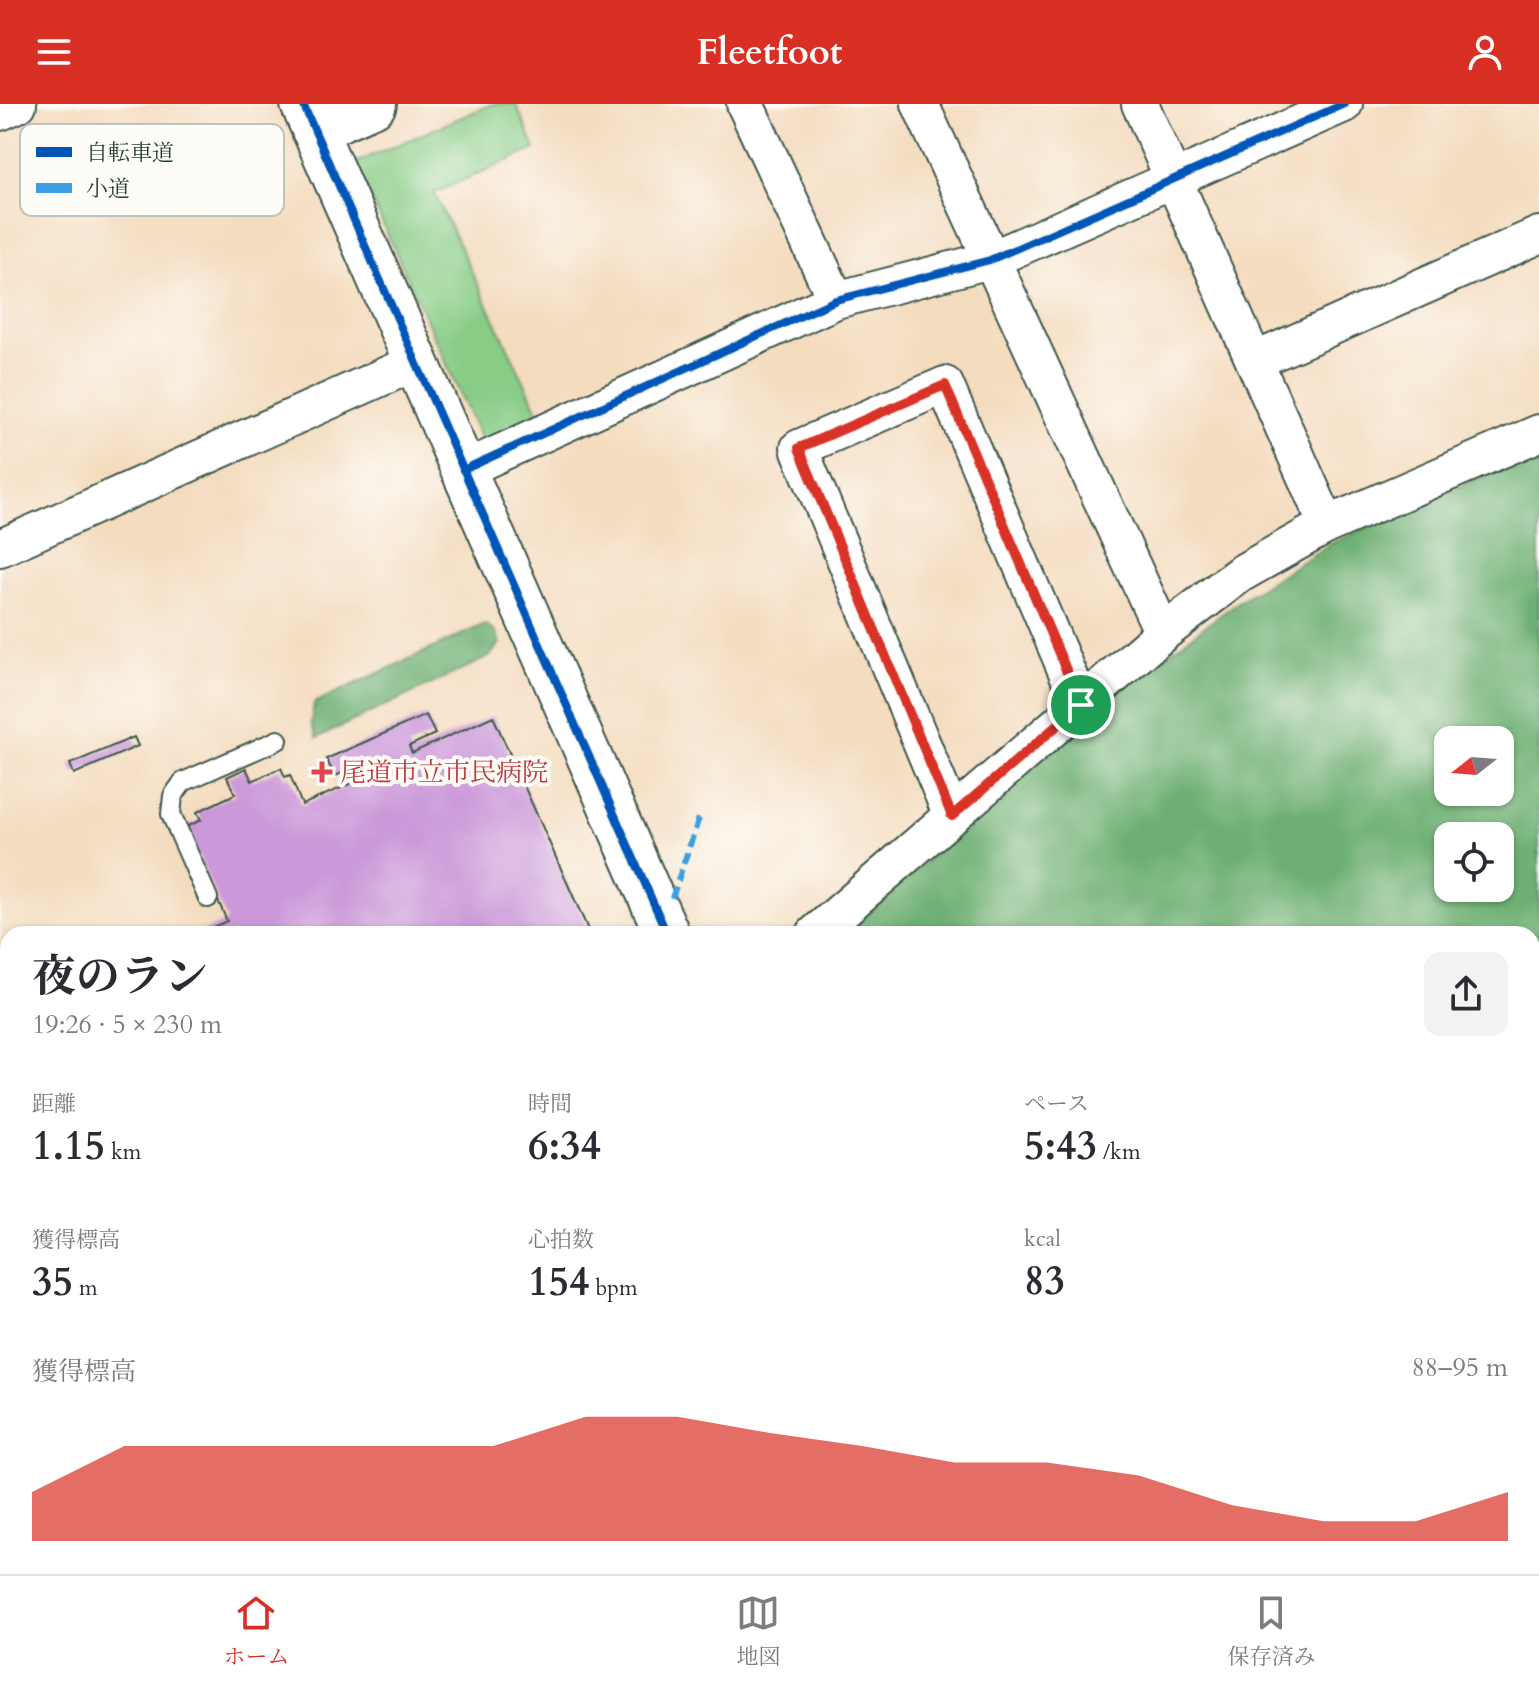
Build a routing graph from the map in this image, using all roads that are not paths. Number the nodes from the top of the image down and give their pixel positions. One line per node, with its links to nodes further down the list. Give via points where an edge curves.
1 (18, 104): 7 (street)
2 (374, 104): 8 (street)
3 (745, 104): 12 (street)
4 (920, 104): 11 (street)
5 (1140, 104): 9 (street)
6 (1344, 104): 9 (street)
7 (0, 112)
8 (308, 117): 14 (street)
9 (1173, 179): 11 (street); 13 (street)
10 (1539, 235): 13 (street)
11 (990, 260): 12 (street); 19 (street)
12 (836, 300): 16 (street)
13 (1254, 361): 17 (street)
14 (416, 362): 16 (street); 18 (street)
15 (1539, 433): 17 (street)
16 (463, 470): 24 (street)
17 (1327, 525): 19 (street, via 1240,574)
18 (0, 548)
19 (1163, 633): 20 (street)
20 (1081, 705): 22 (street); 22 (street, via 945,385 799,448)
21 (278, 740): 23 (lane, via 183,782 173,796 171,814)
22 (952, 816): 25 (street)
23 (208, 898)
24 (663, 926)
25 (824, 926)

